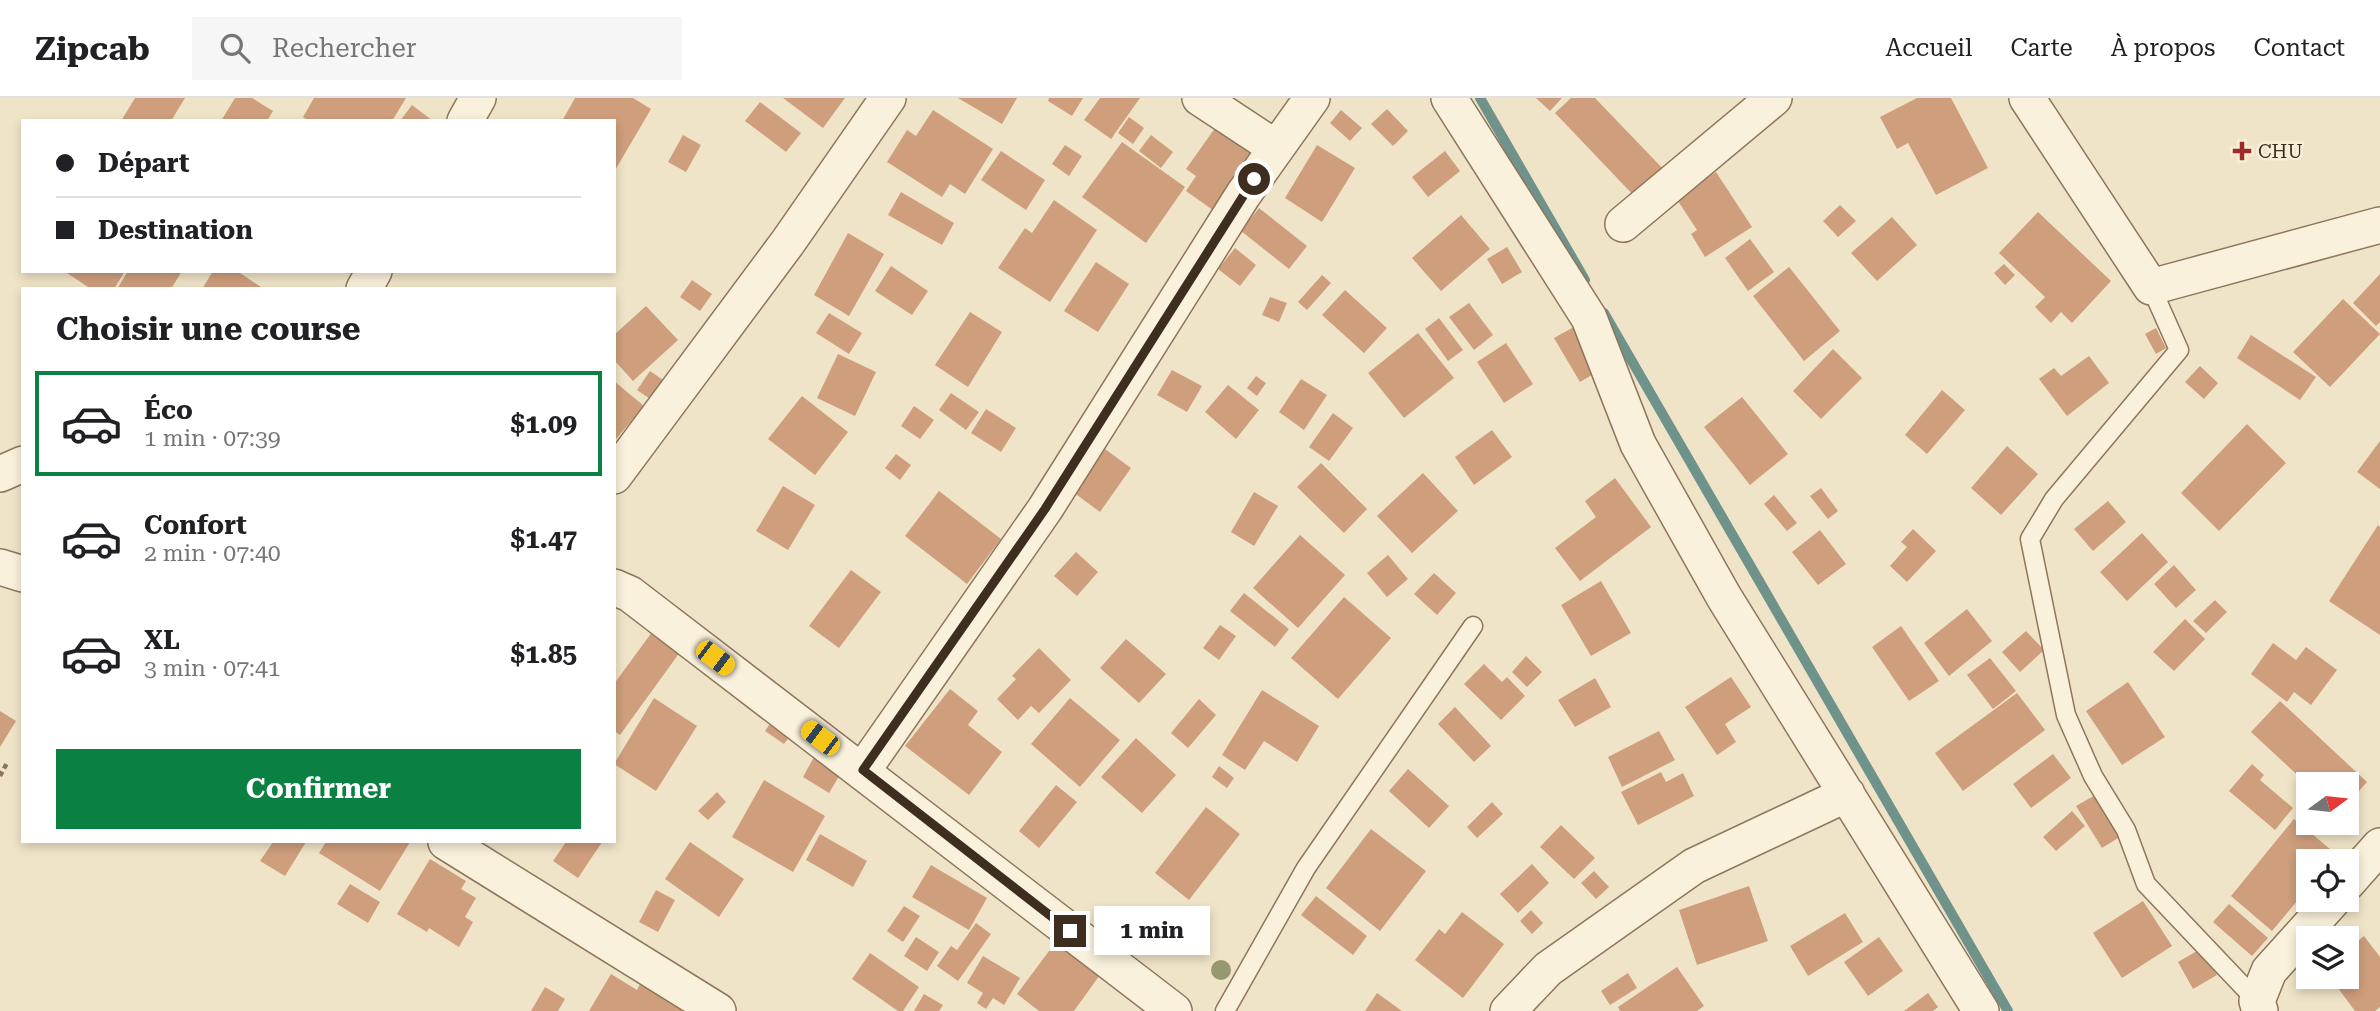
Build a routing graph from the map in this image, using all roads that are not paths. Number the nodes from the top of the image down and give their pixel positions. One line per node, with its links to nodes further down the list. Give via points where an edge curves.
1 (478, 98): 8 (street)
2 (888, 98): 15 (street)
3 (1200, 98): 9 (street)
4 (1312, 98): 9 (street)
5 (1449, 98): 21 (street, via 1589,318 1638,444 1724,597)
6 (1774, 98): 10 (street)
7 (2027, 98): 12 (street)
8 (466, 119)
9 (1276, 148): 20 (street, via 1045,509)
10 (1623, 224)
11 (2380, 225): 12 (street)
12 (2151, 287): 26 (lane, via 2179,350 2054,499 2030,539 2066,715 2093,776 2126,830 2146,884)
13 (21, 465): 14 (street)
14 (0, 474)
15 (616, 474)
16 (0, 567): 17 (street)
17 (21, 573)
18 (616, 588): 20 (street)
19 (1473, 626): 29 (lane, via 1306,868)
20 (863, 770): 28 (street)
21 (1847, 794): 30 (street, via 1694,866 1548,969); 31 (street)
22 (448, 843): 27 (street)
23 (2380, 846): 24 (street)
24 (2359, 870)
25 (2322, 912): 26 (street, via 2269,971)
26 (2258, 1006)
27 (718, 1011)
28 (1174, 1011)
29 (1225, 1011)
30 (1508, 1011)
31 (1981, 1011)

